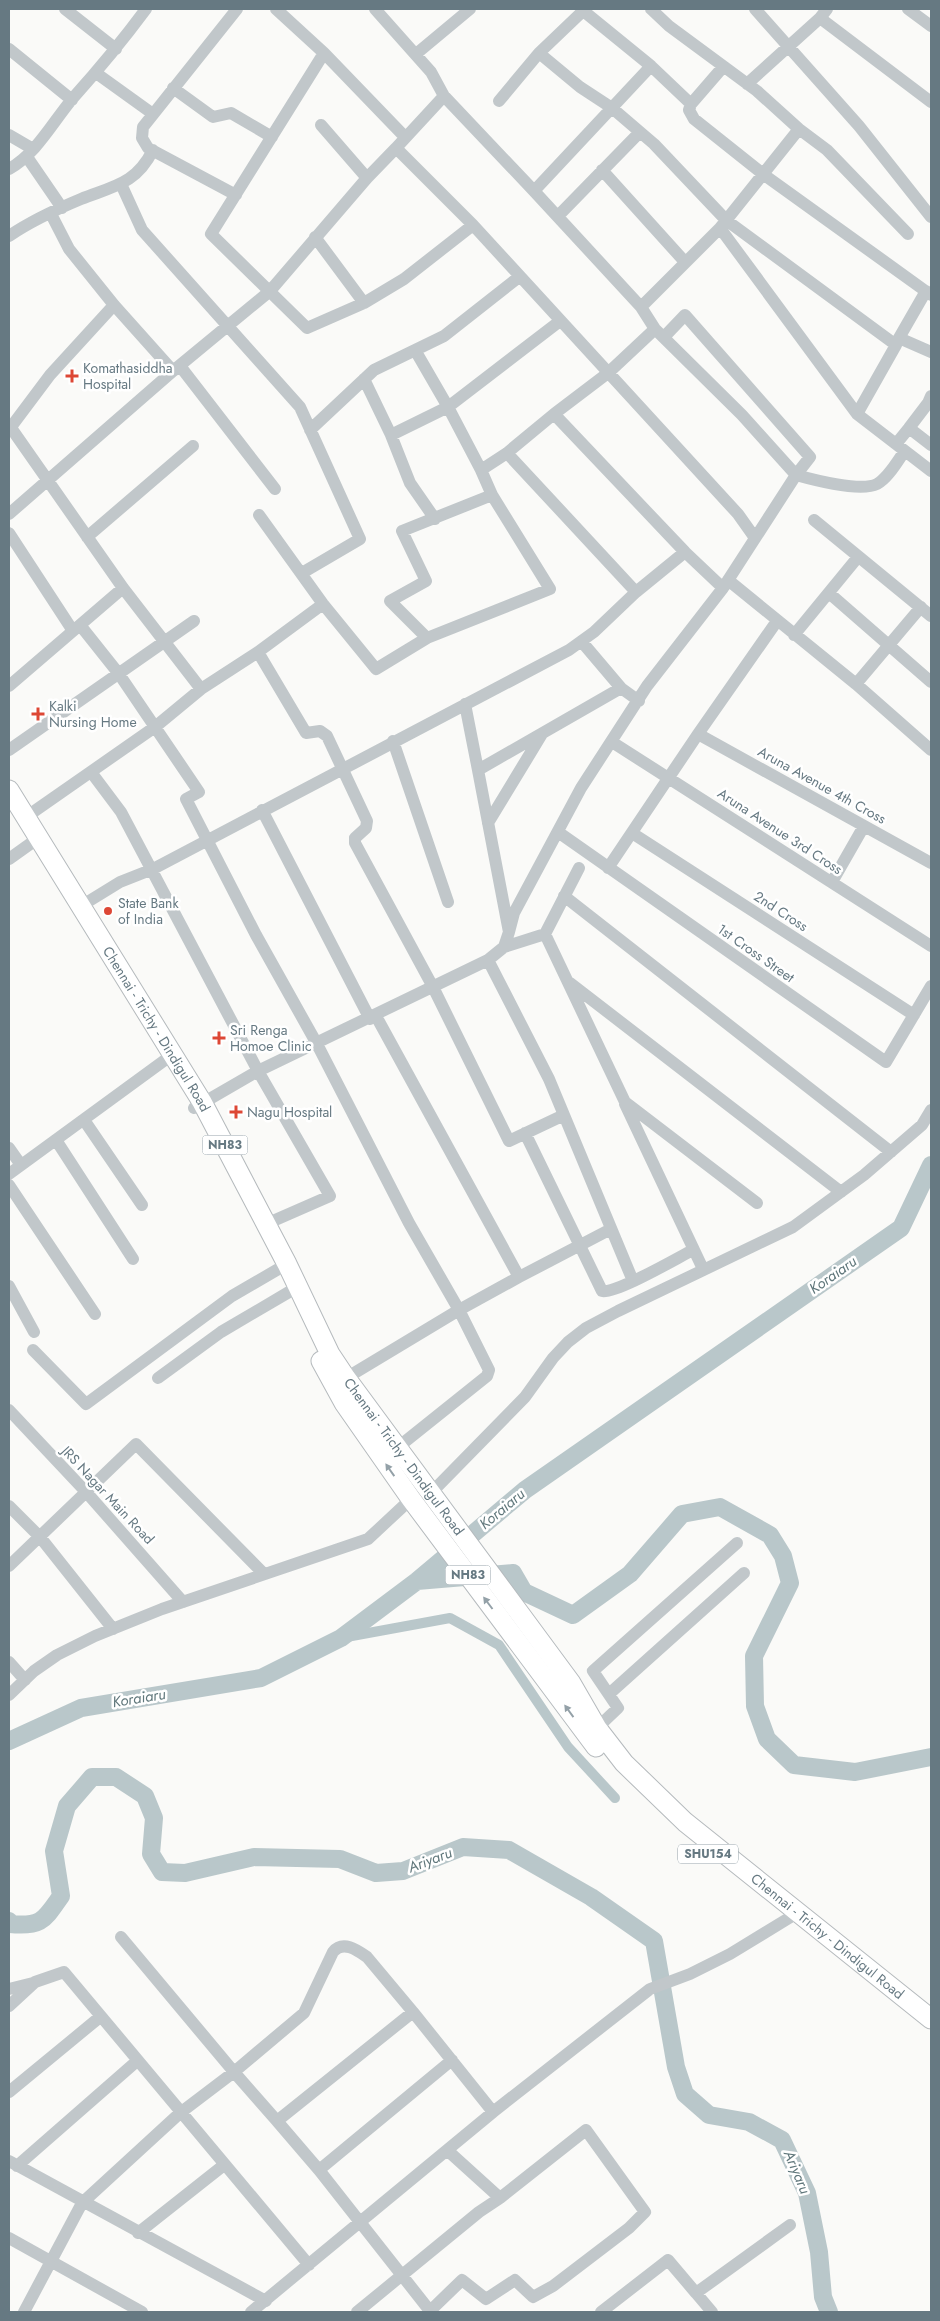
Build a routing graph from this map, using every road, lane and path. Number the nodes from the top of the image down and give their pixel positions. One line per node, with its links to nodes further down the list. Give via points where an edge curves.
1 (64, 9): 15 (street)
2 (146, 9): 15 (street)
3 (237, 9): 23 (street)
4 (276, 9): 16 (street)
5 (375, 9): 18 (street)
6 (470, 9): 18 (street)
7 (651, 9): 20 (street)
8 (755, 9): 13 (street)
9 (908, 9): 12 (street)
10 (582, 10): 17 (street); 19 (street)
11 (823, 14): 13 (street); 27 (street)
12 (931, 26)
13 (789, 47): 22 (street); 49 (street)
14 (9, 49): 25 (street)
15 (116, 50): 21 (street)
16 (324, 53): 35 (street); 36 (street)
17 (539, 53): 26 (street); 29 (street)
18 (416, 54): 24 (street)
19 (651, 66): 28 (street); 29 (street)
20 (723, 67): 22 (street); 28 (street)
21 (96, 73): 25 (street); 30 (street)
22 (747, 84): 32 (street)
23 (173, 88): 30 (street); 35 (street, via 213,116 231,112)
24 (444, 96): 36 (street); 45 (street)
25 (72, 100): 39 (street)
26 (498, 101)
27 (931, 102)
28 (691, 104): 42 (street, via 689,110 694,119)
29 (612, 108): 33 (street); 45 (street)
30 (153, 114): 38 (street, via 143,127 142,138)
31 (321, 125): 43 (street)
32 (799, 129): 42 (street); 52 (street, via 827,150)
33 (640, 132): 41 (street); 50 (street)
34 (9, 135): 39 (street)
35 (272, 137): 46 (street)
36 (405, 138): 37 (street)
37 (396, 148): 43 (street); 51 (street)
38 (153, 150): 44 (street, via 140,171); 46 (street)
39 (30, 153): 40 (street); 47 (street)
40 (9, 170)
41 (602, 170): 48 (street); 55 (street)
42 (763, 174): 50 (street); 58 (street)
43 (367, 178): 54 (street)
44 (122, 184): 47 (street); 63 (street, via 142,230)
45 (534, 191): 48 (street)
46 (236, 195): 57 (street, via 211,234)
47 (57, 211): 53 (street, via 27,223); 60 (street, via 69,249)
48 (558, 216): 61 (street)
49 (931, 217)
50 (723, 224): 55 (street); 65 (street); 74 (street)
51 (473, 225): 56 (street); 59 (street, via 404,279)
52 (908, 234)
53 (9, 236)
54 (315, 237): 57 (street); 59 (street)
55 (685, 262): 61 (street)
56 (519, 277): 62 (street); 66 (street, via 444,336)
57 (270, 291): 59 (street, via 308,328); 63 (street)
58 (928, 293): 65 (street)
59 (364, 303)
60 (114, 305): 68 (street); 75 (street)
61 (640, 307): 64 (street)
62 (560, 321): 69 (street); 72 (street)
63 (227, 328): 68 (street); 77 (street, via 300,407)
64 (660, 333): 69 (street); 85 (street, via 742,415); 85 (street, via 685,315 810,457)
65 (898, 341): 67 (street); 74 (street)
66 (415, 350): 70 (street, via 374,370); 72 (street)
67 (931, 352)
68 (177, 369): 86 (street); 87 (street)
69 (608, 373): 73 (street); 95 (street, via 738,514)
70 (364, 379): 77 (street); 78 (street)
71 (930, 401): 76 (street)
72 (448, 407): 78 (street); 83 (street)
73 (554, 414): 82 (street); 96 (street)
74 (857, 414): 81 (street)
75 (10, 426): 86 (street)
76 (909, 428): 79 (street); 81 (street)
77 (310, 430): 98 (street, via 360,539)
78 (391, 435): 91 (street, via 410,483)
79 (931, 445)
80 (193, 446): 94 (street)
81 (900, 448): 84 (street); 85 (street, via 886,476 877,484 849,486)
82 (507, 453): 83 (street); 101 (street)
83 (481, 470): 88 (street)
84 (931, 471)
85 (796, 476): 95 (street)
86 (48, 482): 89 (street); 94 (street)
87 (275, 489)
88 (492, 495): 91 (street); 110 (street, via 550,589)
89 (9, 514)
90 (259, 514): 98 (street)
91 (435, 519): 110 (street, via 402,531 426,581 390,600)
92 (814, 520): 97 (street)
93 (9, 533): 108 (street)
94 (87, 537): 100 (street)
95 (755, 538): 99 (street)
96 (685, 552): 99 (street); 101 (street)
97 (858, 557): 102 (street); 104 (street)
98 (302, 573): 103 (street)
99 (725, 584): 107 (street); 121 (street)
100 (123, 588): 108 (street); 111 (street)
101 (636, 592): 112 (street)
102 (829, 593): 109 (street); 113 (street)
103 (323, 604): 110 (street, via 376,669); 114 (street)
104 (921, 607): 105 (street); 113 (street)
105 (931, 616)
106 (194, 621): 111 (street)
107 (777, 621): 109 (street); 125 (street)
108 (76, 628): 115 (street); 118 (street)
109 (794, 635): 117 (street)
110 (427, 638)
111 (165, 642): 115 (street); 120 (street)
112 (582, 642): 119 (street); 122 (street)
113 (888, 646): 116 (street); 117 (street)
114 (258, 652): 120 (street); 130 (street, via 306,733 320,731 327,736)
115 (119, 674): 123 (street); 129 (street)
116 (931, 682)
117 (856, 684): 128 (street)
118 (9, 686)
119 (621, 688): 121 (street); 124 (street)
120 (201, 689): 123 (street)
121 (638, 701): 127 (street)
122 (464, 704): 126 (street); 131 (street)
123 (155, 727): 132 (street); 141 (street, via 199,792 186,799)
124 (543, 733): 131 (street); 137 (street)
125 (698, 734): 133 (street); 138 (street, Aruna Avenue 4th Cross)
126 (392, 741): 130 (street); 150 (street)
127 (612, 742): 133 (street, Aruna Avenue 3rd Cross); 139 (street, via 581,788)
128 (929, 744)
129 (9, 750)
130 (342, 768): 135 (street); 159 (street, via 367,821 355,843)
131 (478, 770): 137 (street)
132 (92, 772): 136 (street); 147 (street, via 121,812)
133 (670, 778): 140 (street); 148 (street, Aruna Avenue 3rd Cross)
134 (9, 790): 136 (highway, Chennai - Trichy - Dindigul Road / NH83)
135 (262, 810): 141 (street); 161 (street)
136 (17, 813): 142 (highway, Chennai - Trichy - Dindigul Road / NH83)
137 (488, 823): 152 (street)
138 (864, 826): 144 (street, Aruna Avenue 4th Cross); 148 (street)
139 (558, 832): 146 (street, 1st Cross Street); 152 (street, via 514,913)
140 (632, 832): 146 (street); 160 (street, 2nd Cross)
141 (208, 838): 147 (street); 162 (street, via 256,935)
142 (35, 842): 143 (street); 151 (highway, Chennai - Trichy - Dindigul Road / NH83); 163 (highway, Chennai - Trichy - Dindigul Road / NH83)
143 (9, 859)
144 (931, 863)
145 (579, 868): 149 (street)
146 (608, 868): 160 (street, 1st Cross Street, via 886,1062)
147 (153, 869): 151 (street, via 120,882); 164 (street)
148 (832, 882): 154 (street, Aruna Avenue 3rd Cross)
149 (564, 896): 153 (street); 173 (street)
150 (448, 902)
151 (81, 906): 166 (highway, Chennai - Trichy - Dindigul Road / NH83)
152 (509, 932): 155 (street)
153 (545, 934): 155 (street); 157 (street)
154 (931, 946)
155 (504, 947): 156 (street)
156 (488, 960): 159 (street); 168 (street)
157 (566, 980): 165 (street); 177 (street)
158 (931, 986): 160 (street)
159 (433, 988): 161 (street); 170 (street, via 509,1141)
160 (914, 1015)
161 (373, 1017): 162 (street); 187 (street)
162 (317, 1044): 164 (street); 191 (street, via 409,1223)
163 (165, 1060): 166 (highway, Chennai - Trichy - Dindigul Road / NH83); 169 (street)
164 (258, 1071): 166 (street); 180 (street, via 330,1196)
165 (625, 1102): 178 (street); 183 (street)
166 (198, 1105): 180 (highway, Chennai - Trichy - Dindigul Road / NH83); 185 (highway, Chennai - Trichy - Dindigul Road / NH83)
167 (931, 1110): 173 (street, via 922,1125)
168 (564, 1115): 170 (street); 181 (street)
169 (84, 1120): 171 (street); 179 (street)
170 (525, 1133): 182 (street)
171 (56, 1140): 174 (street); 184 (street)
172 (9, 1148): 174 (street)
173 (891, 1152): 177 (street)
174 (22, 1165): 175 (street)
175 (9, 1174)
176 (9, 1185): 192 (street)
177 (841, 1192): 186 (street, via 793,1226)
178 (757, 1203)
179 (142, 1205)
180 (266, 1224): 185 (highway, Chennai - Trichy - Dindigul Road / NH83)
181 (611, 1229): 182 (street); 188 (street)
182 (580, 1246): 187 (street); 188 (street, via 602,1291)
183 (693, 1250): 186 (street); 188 (street)
184 (133, 1259)
185 (282, 1267): 190 (highway, Chennai - Trichy - Dindigul Road / NH83); 194 (street, via 232,1296 86,1404); 196 (highway, Chennai - Trichy - Dindigul Road / NH83)
186 (703, 1269): 200 (street, via 586,1328 568,1342 552,1358 525,1397)
187 (519, 1278): 191 (street)
188 (633, 1281)
189 (9, 1286): 193 (street)
190 (289, 1292): 195 (street, via 222,1332); 201 (highway, Chennai - Trichy - Dindigul Road / NH83, one-way to 190, via 344,1403)
191 (458, 1310): 196 (street); 198 (street, via 489,1370 488,1376)
192 (95, 1314)
193 (34, 1332)
194 (33, 1350)
195 (158, 1378)
196 (346, 1378): 198 (highway, Chennai - Trichy - Dindigul Road / NH83)
197 (9, 1410): 199 (street, JRS Nagar Main Road)
198 (397, 1448): 200 (highway, Chennai - Trichy - Dindigul Road / NH83)
199 (87, 1493): 203 (street); 206 (street, via 136,1444); 208 (street, JRS Nagar Main Road)
200 (433, 1498): 210 (highway, Chennai - Trichy - Dindigul Road / NH83)
201 (415, 1504): 206 (street, via 368,1539); 210 (highway, Chennai - Trichy - Dindigul Road / NH83, one-way to 201)
202 (9, 1506): 203 (street)
203 (40, 1537): 205 (street); 209 (street)
204 (737, 1544): 213 (street, via 593,1671)
205 (9, 1566)
206 (264, 1574): 208 (street)
207 (744, 1574): 213 (street)
208 (183, 1602): 209 (street)
209 (113, 1629): 212 (street, via 57,1655)
210 (525, 1636): 215 (highway, Chennai - Trichy - Dindigul Road / NH83, via 571,1683); 216 (highway, Chennai - Trichy - Dindigul Road / SHU154, one-way to 210, via 660,1815 603,1757)
211 (9, 1662): 212 (street)
212 (25, 1680): 214 (street)
213 (609, 1694): 215 (street, via 618,1708)
214 (9, 1695)
215 (597, 1728): 216 (highway, Chennai - Trichy - Dindigul Road / NH83, via 624,1763 685,1822)
216 (793, 1915): 223 (highway, Chennai - Trichy - Dindigul Road / NH83); 224 (highway, Chennai - Trichy - Dindigul Road / SHU154); 229 (street, via 730,1954 650,1989)
217 (121, 1937): 227 (street)
218 (35, 1982): 219 (street); 220 (street); 222 (street, via 64,1972)
219 (9, 1989)
220 (9, 2006)
221 (413, 2012): 225 (street); 227 (street, via 367,1957 353,1948 340,1946 333,1952 304,2013); 231 (street)
222 (100, 2017): 226 (street); 228 (street)
223 (931, 2019)
224 (931, 2033)
225 (452, 2060): 229 (street); 235 (street)
226 (137, 2061): 230 (street); 233 (street)
227 (234, 2072): 230 (street); 231 (street)
228 (9, 2092)
229 (493, 2112): 232 (street)
230 (180, 2113): 234 (street); 237 (street)
231 (276, 2121): 235 (street)
232 (447, 2150): 236 (street); 238 (street)
233 (13, 2163): 237 (street)
234 (224, 2165): 240 (street); 243 (street)
235 (319, 2170): 238 (street)
236 (500, 2198): 244 (street); 248 (street, via 586,2130 645,2212 553,2286 533,2297 515,2280 486,2299 462,2280)
237 (82, 2203): 240 (street); 242 (street)
238 (361, 2222): 243 (street); 244 (street)
239 (790, 2225): 245 (street)
240 (138, 2233): 246 (street)
241 (9, 2238): 242 (street)
242 (51, 2262): 249 (street); 250 (street)
243 (309, 2265): 246 (street)
244 (403, 2275): 248 (street); 252 (street)
245 (696, 2293): 247 (street, via 668,2260); 253 (street)
246 (266, 2302): 251 (street)
247 (608, 2310)
248 (431, 2311)
249 (24, 2312)
250 (142, 2312)
251 (251, 2312)
252 (357, 2312)
253 (712, 2312)

